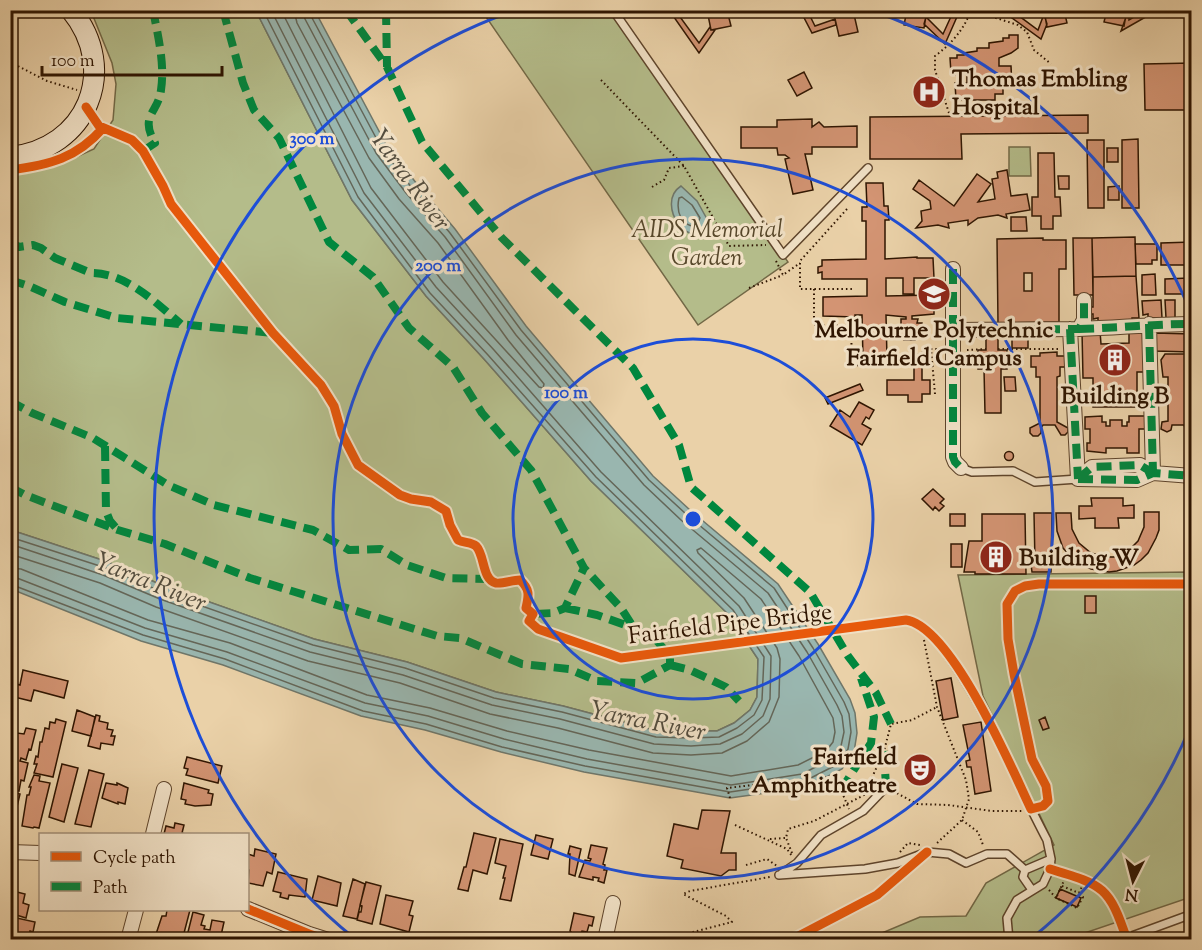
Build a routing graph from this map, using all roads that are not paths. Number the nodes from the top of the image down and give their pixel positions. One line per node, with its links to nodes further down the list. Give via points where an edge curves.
1 (71, 10): 3 (main road, via 84,30 92,54 93,85 86,107 58,142)
2 (613, 10): 4 (lane, via 783,255)
3 (10, 157)
4 (868, 168)
5 (953, 269): 10 (street)
6 (1084, 300): 9 (street, via 1084,320)
7 (1149, 324): 8 (street); 9 (street); 12 (street)
8 (1191, 324)
9 (1074, 329): 10 (street); 14 (street, via 1071,349)
10 (953, 330): 11 (street, via 953,457)
11 (961, 468): 14 (lane, via 972,472 1013,471 1035,482)
12 (1153, 473): 13 (street); 14 (street, via 1140,465 1092,467)
13 (1191, 476)
14 (1078, 479)
15 (921, 626): 21 (lane, via 929,630 979,701 1047,840)
16 (886, 787): 22 (lane, via 863,811 821,835 797,863 779,875 865,869 927,852 949,854 966,863 987,854 1006,854)
17 (164, 789): 18 (street)
18 (153, 833)
19 (10, 852): 20 (street)
20 (39, 853)
21 (1050, 864): 22 (lane); 23 (lane, via 1043,884)
22 (1025, 870): 23 (lane, via 1023,877)
23 (1032, 890): 31 (lane, via 1017,900 1007,918)
24 (613, 903): 30 (street)
25 (249, 909): 29 (street)
26 (135, 911): 28 (street)
27 (1191, 914): 32 (lane)
28 (128, 939)
29 (328, 939)
30 (605, 939)
31 (1009, 939)
32 (1121, 939)

